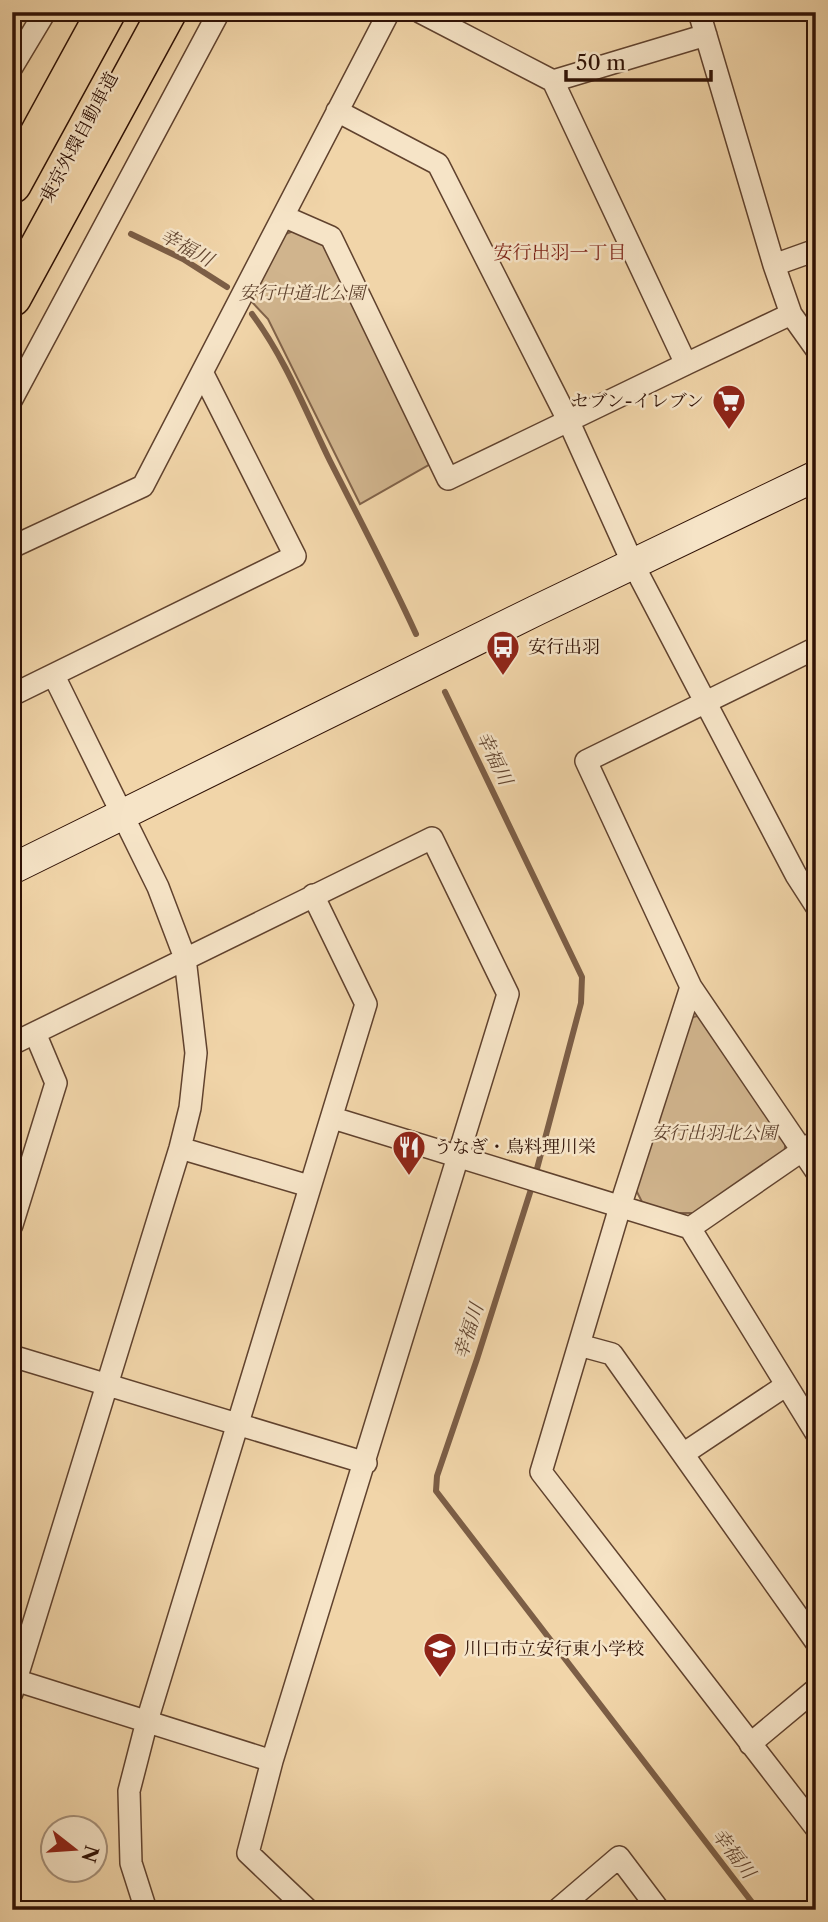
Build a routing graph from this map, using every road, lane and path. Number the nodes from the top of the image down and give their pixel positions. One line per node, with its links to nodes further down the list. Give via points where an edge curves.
1 (45, 12): 11 (street)
2 (84, 12): 14 (highway)
3 (106, 12): 16 (highway, 東京外環自動車道)
4 (147, 12): 19 (highway, 東京外環自動車道)
5 (167, 12): 15 (highway)
6 (219, 12): 27 (street)
7 (389, 12): 13 (street)
8 (420, 12): 12 (street)
9 (699, 12): 10 (street)
10 (706, 36): 12 (street); 20 (street)
11 (12, 67)
12 (554, 81): 25 (street)
13 (337, 111): 17 (street); 28 (street, via 438,164)
14 (18, 134)
15 (86, 159): 21 (highway); 22 (highway)
16 (12, 184)
17 (283, 216): 26 (street); 28 (street, via 331,237 448,479)
18 (816, 250): 20 (street)
19 (12, 261)
20 (774, 265): 23 (street)
21 (12, 297)
22 (12, 308)
23 (791, 314): 24 (street); 25 (street)
24 (816, 349)
25 (685, 364): 28 (street)
26 (203, 374): 30 (street, via 143,486); 33 (street, via 295,556)
27 (12, 399)
28 (568, 420): 31 (street)
29 (816, 476): 31 (street)
30 (12, 547)
31 (633, 564): 35 (street); 36 (street)
32 (815, 651): 35 (street)
33 (54, 676): 34 (street); 36 (street)
34 (12, 695)
35 (704, 703): 39 (street); 41 (street, via 586,761)
36 (124, 814): 37 (street); 40 (street)
37 (12, 869)
38 (313, 895): 40 (street); 44 (street, via 366,1004); 47 (street, via 432,838 508,994)
39 (816, 906)
40 (185, 958): 42 (street); 46 (street, via 196,1053)
41 (691, 987): 45 (street); 50 (street)
42 (35, 1033): 43 (street); 51 (street, via 56,1083)
43 (12, 1044)
44 (332, 1118): 47 (street); 49 (street)
45 (809, 1146): 48 (street); 52 (street)
46 (180, 1149): 49 (street); 55 (street)
47 (458, 1156): 50 (street); 60 (street)
48 (816, 1171)
49 (309, 1186): 57 (street)
50 (620, 1208): 52 (street); 53 (street)
51 (12, 1225)
52 (690, 1228): 56 (street)
53 (579, 1345): 59 (street, via 612,1354); 65 (street, via 541,1472)
54 (12, 1356): 55 (street)
55 (108, 1383): 57 (street); 62 (street)
56 (785, 1385): 58 (street); 59 (street)
57 (237, 1424): 60 (street); 64 (street)
58 (816, 1433)
59 (682, 1454): 61 (street)
60 (366, 1462): 66 (street)
61 (816, 1642)
62 (14, 1684): 64 (street)
63 (816, 1689): 65 (street)
64 (147, 1721): 66 (street); 68 (street, via 129,1791 131,1863)
65 (750, 1744): 67 (street)
66 (272, 1761): 69 (street, via 248,1853)
67 (816, 1828)
68 (141, 1908)
69 (308, 1910)
70 (557, 1910): 71 (street, via 620,1857)
71 (659, 1910)

